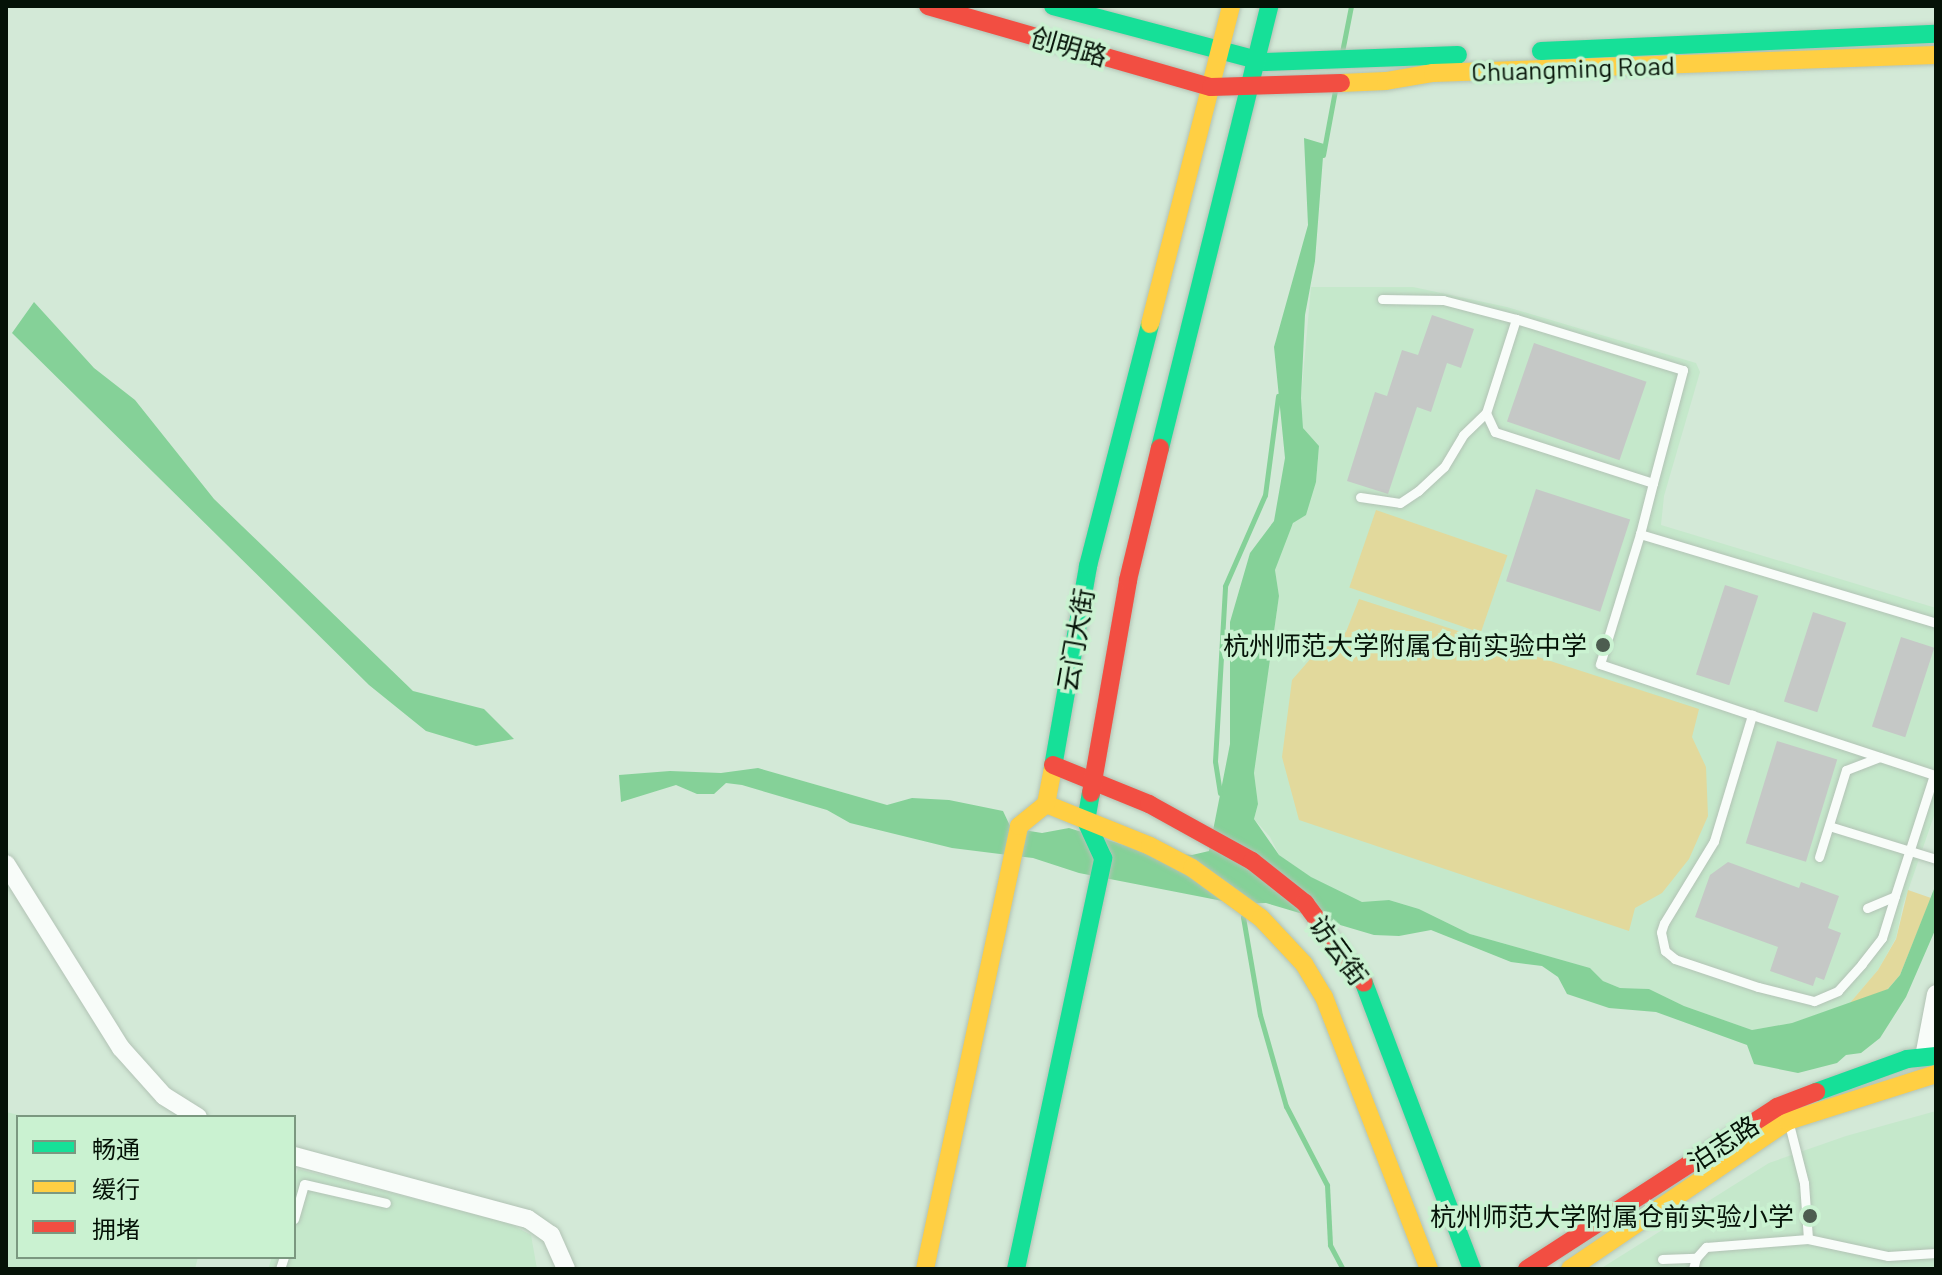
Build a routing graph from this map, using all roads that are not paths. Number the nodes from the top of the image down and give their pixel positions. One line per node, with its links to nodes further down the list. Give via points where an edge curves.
1 (928, 6): 10 (main road, 创明路)
2 (1053, 6): 6 (main road, 创明路)
3 (1231, 6): 6 (main road, 云门大街)
4 (1269, 6): 8 (main road, 云门大街)
5 (1936, 34): 8 (main road, Chuangming Road)
6 (1220, 50): 8 (main road, Chuangming Road); 10 (main road, 云门大街)
7 (1936, 55): 9 (main road, Chuangming Road, via 1433,73 1375,82)
8 (1255, 59): 9 (main road, 云门大街)
9 (1248, 86): 10 (main road, Chuangming Road); 22 (main road, 云门大街, via 1133,554)
10 (1211, 87): 20 (main road, 云门大街, via 1088,566)
11 (1382, 299): 12 (lane, via 1443,300)
12 (1516, 319): 13 (lane); 14 (lane, via 1683,370)
13 (1486, 413): 14 (lane, via 1495,432 1508,438); 15 (lane, via 1418,491 1400,503)
14 (1653, 483): 16 (lane)
15 (1360, 497)
16 (1640, 534): 17 (lane); 18 (lane, via 1600,664)
17 (1936, 623)
18 (1752, 715): 19 (lane); 30 (lane, via 1714,841 1664,923 1665,951 1758,987 1814,1001 1838,991 1862,964 1882,938)
19 (1880, 757): 21 (lane); 25 (lane, via 1846,770)
20 (1053, 765): 22 (main road, 访云街); 23 (main road, 云门大街)
21 (1935, 772): 26 (lane)
22 (1092, 781): 24 (main road, 云门大街); 48 (main road, 访云街, via 1157,809 1252,861 1305,903 1369,990)
23 (1046, 804): 24 (main road, 访云街); 45 (main road, via 1019,826)
24 (1086, 821): 46 (main road, via 1103,858); 47 (main road, 访云街, via 1192,868 1261,918 1304,964 1324,997)
25 (1829, 826): 26 (lane); 27 (lane)
26 (1910, 851): 28 (lane); 30 (lane)
27 (1819, 857)
28 (1936, 859)
29 (6, 864): 35 (street, via 121,1048 164,1096)
30 (1895, 896): 31 (lane)
31 (1867, 908)
32 (1936, 994): 33 (street)
33 (1930, 1056): 49 (main road, 泊志路, via 1907,1059 1777,1107)
34 (1936, 1074): 36 (main road, 泊志路)
35 (195, 1115)
36 (1788, 1121): 40 (lane, via 1804,1183); 50 (main road, 泊志路)
37 (296, 1157): 44 (street, via 528,1219 551,1235)
38 (386, 1203): 39 (lane, via 304,1184)
39 (296, 1212)
40 (1808, 1239): 41 (lane, via 1888,1256); 42 (lane, via 1706,1247)
41 (1936, 1253)
42 (1696, 1258): 43 (lane); 51 (lane)
43 (1662, 1259)
44 (566, 1269)
45 (925, 1269)
46 (1016, 1269)
47 (1429, 1269)
48 (1472, 1269)
49 (1527, 1269)
50 (1570, 1269)
51 (1693, 1269)

